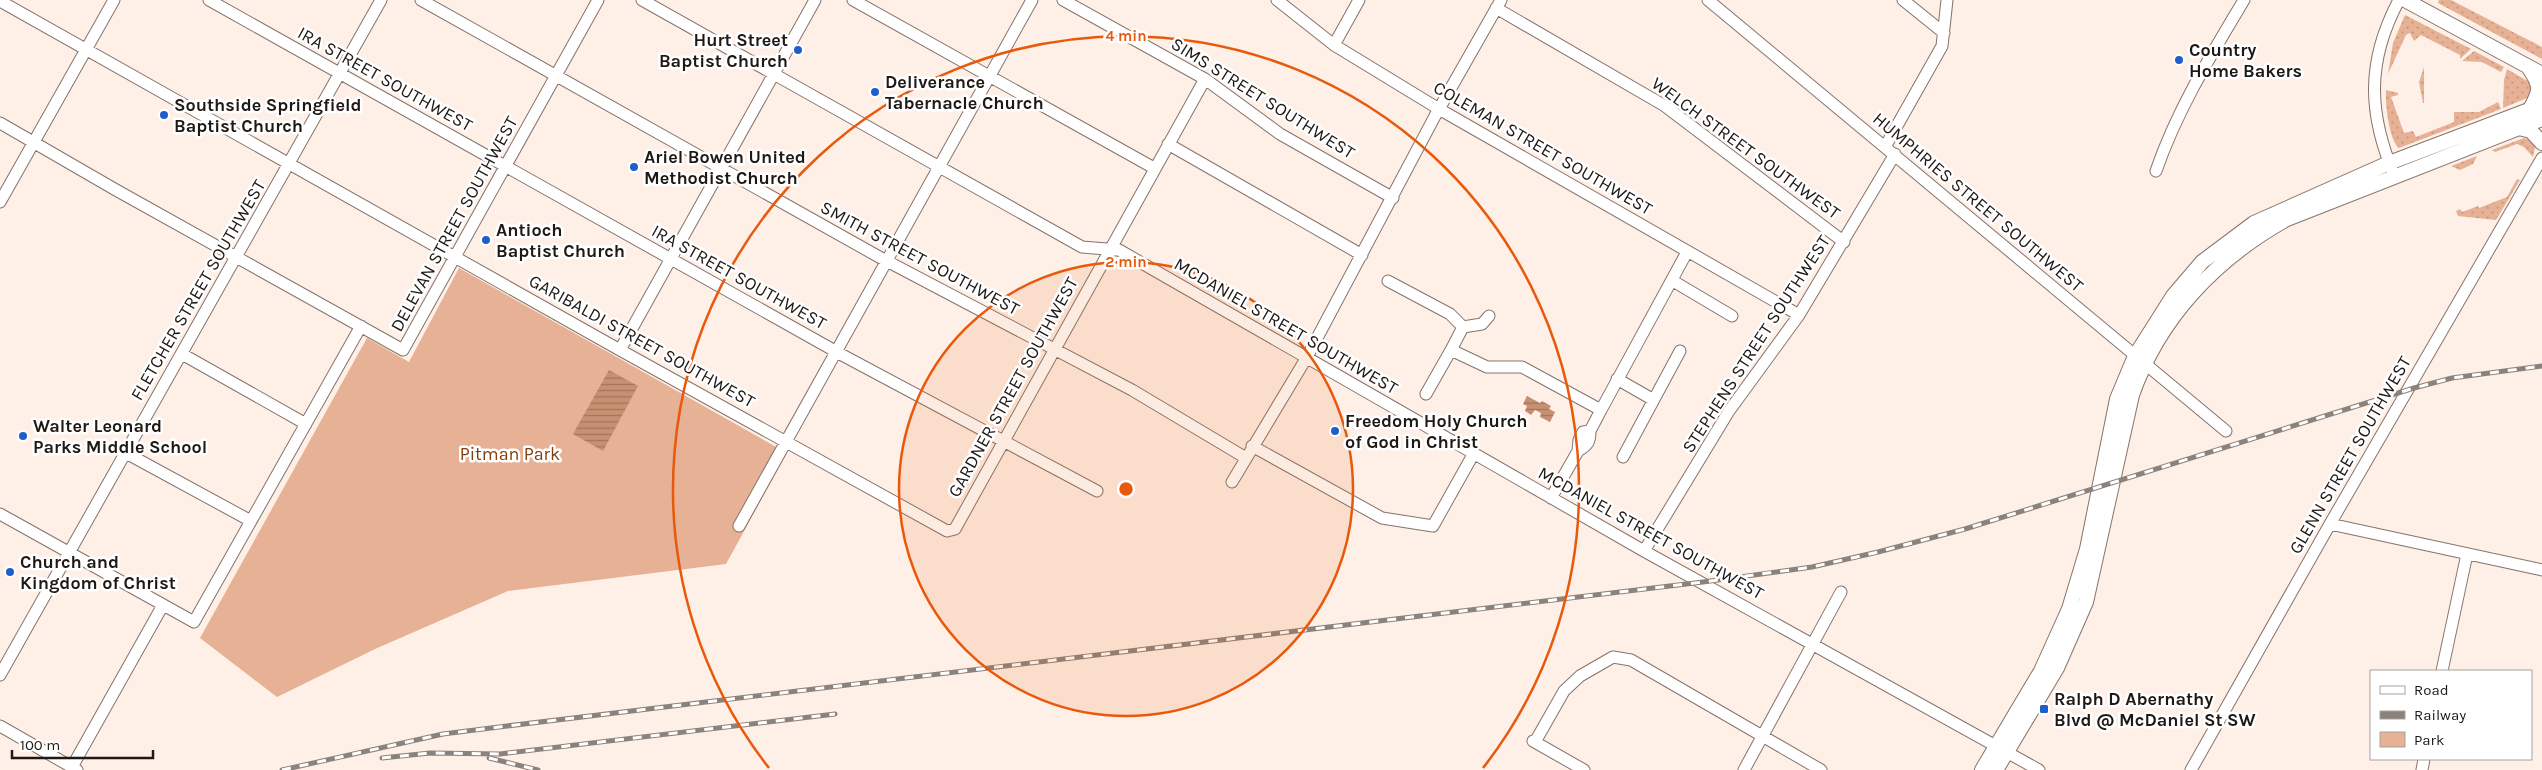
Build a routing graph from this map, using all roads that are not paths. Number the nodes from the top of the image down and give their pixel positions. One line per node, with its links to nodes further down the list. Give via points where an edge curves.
1 (114, 0): 23 (street)
2 (209, 0): 25 (street, IRA STREET SOUTHWEST)
3 (381, 0): 25 (street, FLETCHER STREET SOUTHWEST)
4 (421, 0): 28 (street, SMITH STREET SOUTHWEST)
5 (598, 0): 28 (street, DELEVAN STREET SOUTHWEST)
6 (642, 0): 26 (street, MCDANIEL STREET SOUTHWEST)
7 (815, 0): 26 (street)
8 (853, 0): 29 (street)
9 (1032, 0): 29 (street)
10 (1063, 0): 30 (street, SIMS STREET SOUTHWEST)
11 (1277, 0): 22 (street, COLEMAN STREET SOUTHWEST)
12 (1359, 0): 22 (street)
13 (1708, 0): 39 (street, HUMPHRIES STREET SOUTHWEST)
14 (1903, 0): 21 (street)
15 (1947, 0): 21 (street, STEPHENS STREET SOUTHWEST)
16 (2244, 0): 47 (street, via 2190,91)
17 (2399, 0): 41 (street, via 2382,37 2374,82 2377,128)
18 (2405, 0): 24 (main road)
19 (0, 1): 23 (street, GARIBALDI STREET SOUTHWEST)
20 (1498, 4): 32 (street); 51 (street, WELCH STREET SOUTHWEST, via 1665,106)
21 (1944, 33): 39 (street, STEPHENS STREET SOUTHWEST, via 1942,46)
22 (1334, 45): 32 (street, COLEMAN STREET SOUTHWEST)
23 (86, 50): 36 (street); 42 (street, GARIBALDI STREET SOUTHWEST)
24 (2527, 65): 27 (main road); 31 (main road, via 2538,81)
25 (340, 74): 42 (street, FLETCHER STREET SOUTHWEST); 43 (street, IRA STREET SOUTHWEST)
26 (773, 74): 44 (street, MCDANIEL STREET SOUTHWEST); 45 (street)
27 (2542, 74)
28 (556, 76): 43 (street, DELEVAN STREET SOUTHWEST); 45 (street, SMITH STREET SOUTHWEST)
29 (990, 76): 44 (street); 46 (street)
30 (1205, 79): 38 (street, GARDNER STREET SOUTHWEST); 49 (street, SIMS STREET SOUTHWEST, via 1280,134)
31 (2536, 107): 41 (main road)
32 (1439, 110): 49 (street); 53 (street, COLEMAN STREET SOUTHWEST)
33 (2542, 119): 35 (main road)
34 (0, 122): 36 (street)
35 (2519, 128): 37 (main road, via 2531,131); 48 (main road)
36 (34, 142): 50 (street); 56 (street)
37 (2542, 143)
38 (1168, 144): 46 (street, GARDNER STREET SOUTHWEST); 54 (street)
39 (1890, 151): 51 (street, STEPHENS STREET SOUTHWEST); 73 (street, HUMPHRIES STREET SOUTHWEST)
40 (2542, 158): 92 (street, GLENN STREET SOUTHWEST)
41 (2389, 163): 48 (street); 73 (main road, via 2280,209 2254,223 2202,262 2172,296)
42 (290, 164): 55 (street, GARIBALDI STREET SOUTHWEST); 56 (street, FLETCHER STREET SOUTHWEST)
43 (505, 166): 55 (street, DELEVAN STREET SOUTHWEST); 57 (street, IRA STREET SOUTHWEST)
44 (940, 167): 52 (street, MCDANIEL STREET SOUTHWEST, via 1082,247); 58 (street)
45 (721, 168): 57 (street); 58 (street, SMITH STREET SOUTHWEST)
46 (1154, 168): 52 (street, GARDNER STREET SOUTHWEST)
47 (2156, 171)
48 (2395, 177): 73 (main road, via 2287,220 2253,240 2215,270 2188,298)
49 (1392, 198): 54 (street)
50 (0, 202)
51 (1844, 242): 61 (street, STEPHENS STREET SOUTHWEST)
52 (1110, 250): 66 (street, GARDNER STREET SOUTHWEST); 72 (street, MCDANIEL STREET SOUTHWEST, via 1119,250)
53 (1687, 252): 60 (street); 61 (street, COLEMAN STREET SOUTHWEST)
54 (1362, 255): 72 (street)
55 (455, 256): 64 (street, DELEVAN STREET SOUTHWEST, via 403,350); 67 (street, GARIBALDI STREET SOUTHWEST)
56 (237, 257): 64 (street); 71 (street, FLETCHER STREET SOUTHWEST)
57 (671, 259): 67 (street); 70 (street, IRA STREET SOUTHWEST)
58 (888, 262): 66 (street, SMITH STREET SOUTHWEST); 70 (street)
59 (1388, 281): 65 (street, via 1450,314)
60 (1673, 281): 63 (street); 74 (street)
61 (1799, 315): 95 (street, STEPHENS STREET SOUTHWEST, via 1729,411)
62 (1489, 316): 65 (street, via 1482,324)
63 (1732, 316)
64 (361, 326): 78 (street, DELEVAN STREET SOUTHWEST)
65 (1463, 327): 68 (street)
66 (1055, 349): 81 (street, GARDNER STREET SOUTHWEST); 86 (street, SMITH STREET SOUTHWEST, via 1132,390)
67 (620, 350): 80 (street, GARIBALDI STREET SOUTHWEST)
68 (1451, 350): 75 (street); 77 (street, via 1487,367 1522,367)
69 (1680, 351): 76 (street)
70 (837, 352): 80 (street); 81 (street, IRA STREET SOUTHWEST)
71 (182, 354): 78 (street); 83 (street, FLETCHER STREET SOUTHWEST)
72 (1306, 357): 82 (street); 84 (street, MCDANIEL STREET SOUTHWEST)
73 (2140, 360): 79 (street, HUMPHRIES STREET SOUTHWEST); 106 (main road, via 2114,413 2087,549 2069,609)
74 (1617, 379): 76 (street); 77 (street)
75 (1426, 394)
76 (1652, 399): 85 (street)
77 (1600, 410): 89 (street, via 1590,430 1583,432 1578,451)
78 (306, 424): 91 (street, DELEVAN STREET SOUTHWEST)
79 (2226, 431)
80 (786, 442): 93 (street); 94 (street, GARIBALDI STREET SOUTHWEST, via 947,531)
81 (1003, 442): 88 (street, IRA STREET SOUTHWEST); 94 (street, GARDNER STREET SOUTHWEST)
82 (1252, 446): 84 (street, via 1382,518 1433,526); 86 (street)
83 (126, 452): 91 (street); 96 (street, FLETCHER STREET SOUTHWEST)
84 (1474, 453): 89 (street, MCDANIEL STREET SOUTHWEST)
85 (1622, 457)
86 (1246, 458): 87 (street)
87 (1232, 482)
88 (1097, 491)
89 (1552, 498): 95 (street, MCDANIEL STREET SOUTHWEST)
90 (0, 514): 96 (street)
91 (251, 521): 100 (street, DELEVAN STREET SOUTHWEST, via 194,622)
92 (2330, 524): 97 (street); 114 (street, GLENN STREET SOUTHWEST)
93 (739, 526)
94 (955, 529)
95 (1644, 551): 101 (street, MCDANIEL STREET SOUTHWEST)
96 (69, 553): 100 (street); 103 (street, FLETCHER STREET SOUTHWEST)
97 (2468, 554): 98 (street); 102 (street)
98 (2542, 570)
99 (1841, 592): 101 (street)
100 (163, 605): 107 (street)
101 (1813, 646): 105 (street); 106 (street, MCDANIEL STREET SOUTHWEST)
102 (2442, 670)
103 (0, 675)
104 (0, 726): 107 (street)
105 (1763, 738): 108 (street, via 1631,660 1613,657 1580,676 1564,691 1534,742); 109 (street); 110 (street)
106 (2002, 749): 111 (main road); 112 (main road); 113 (street, MCDANIEL STREET SOUTHWEST)
107 (75, 768)
108 (1584, 770)
109 (1744, 770)
110 (1821, 770)
111 (1982, 770)
112 (1996, 770)
113 (2038, 770)
114 (2191, 770)

